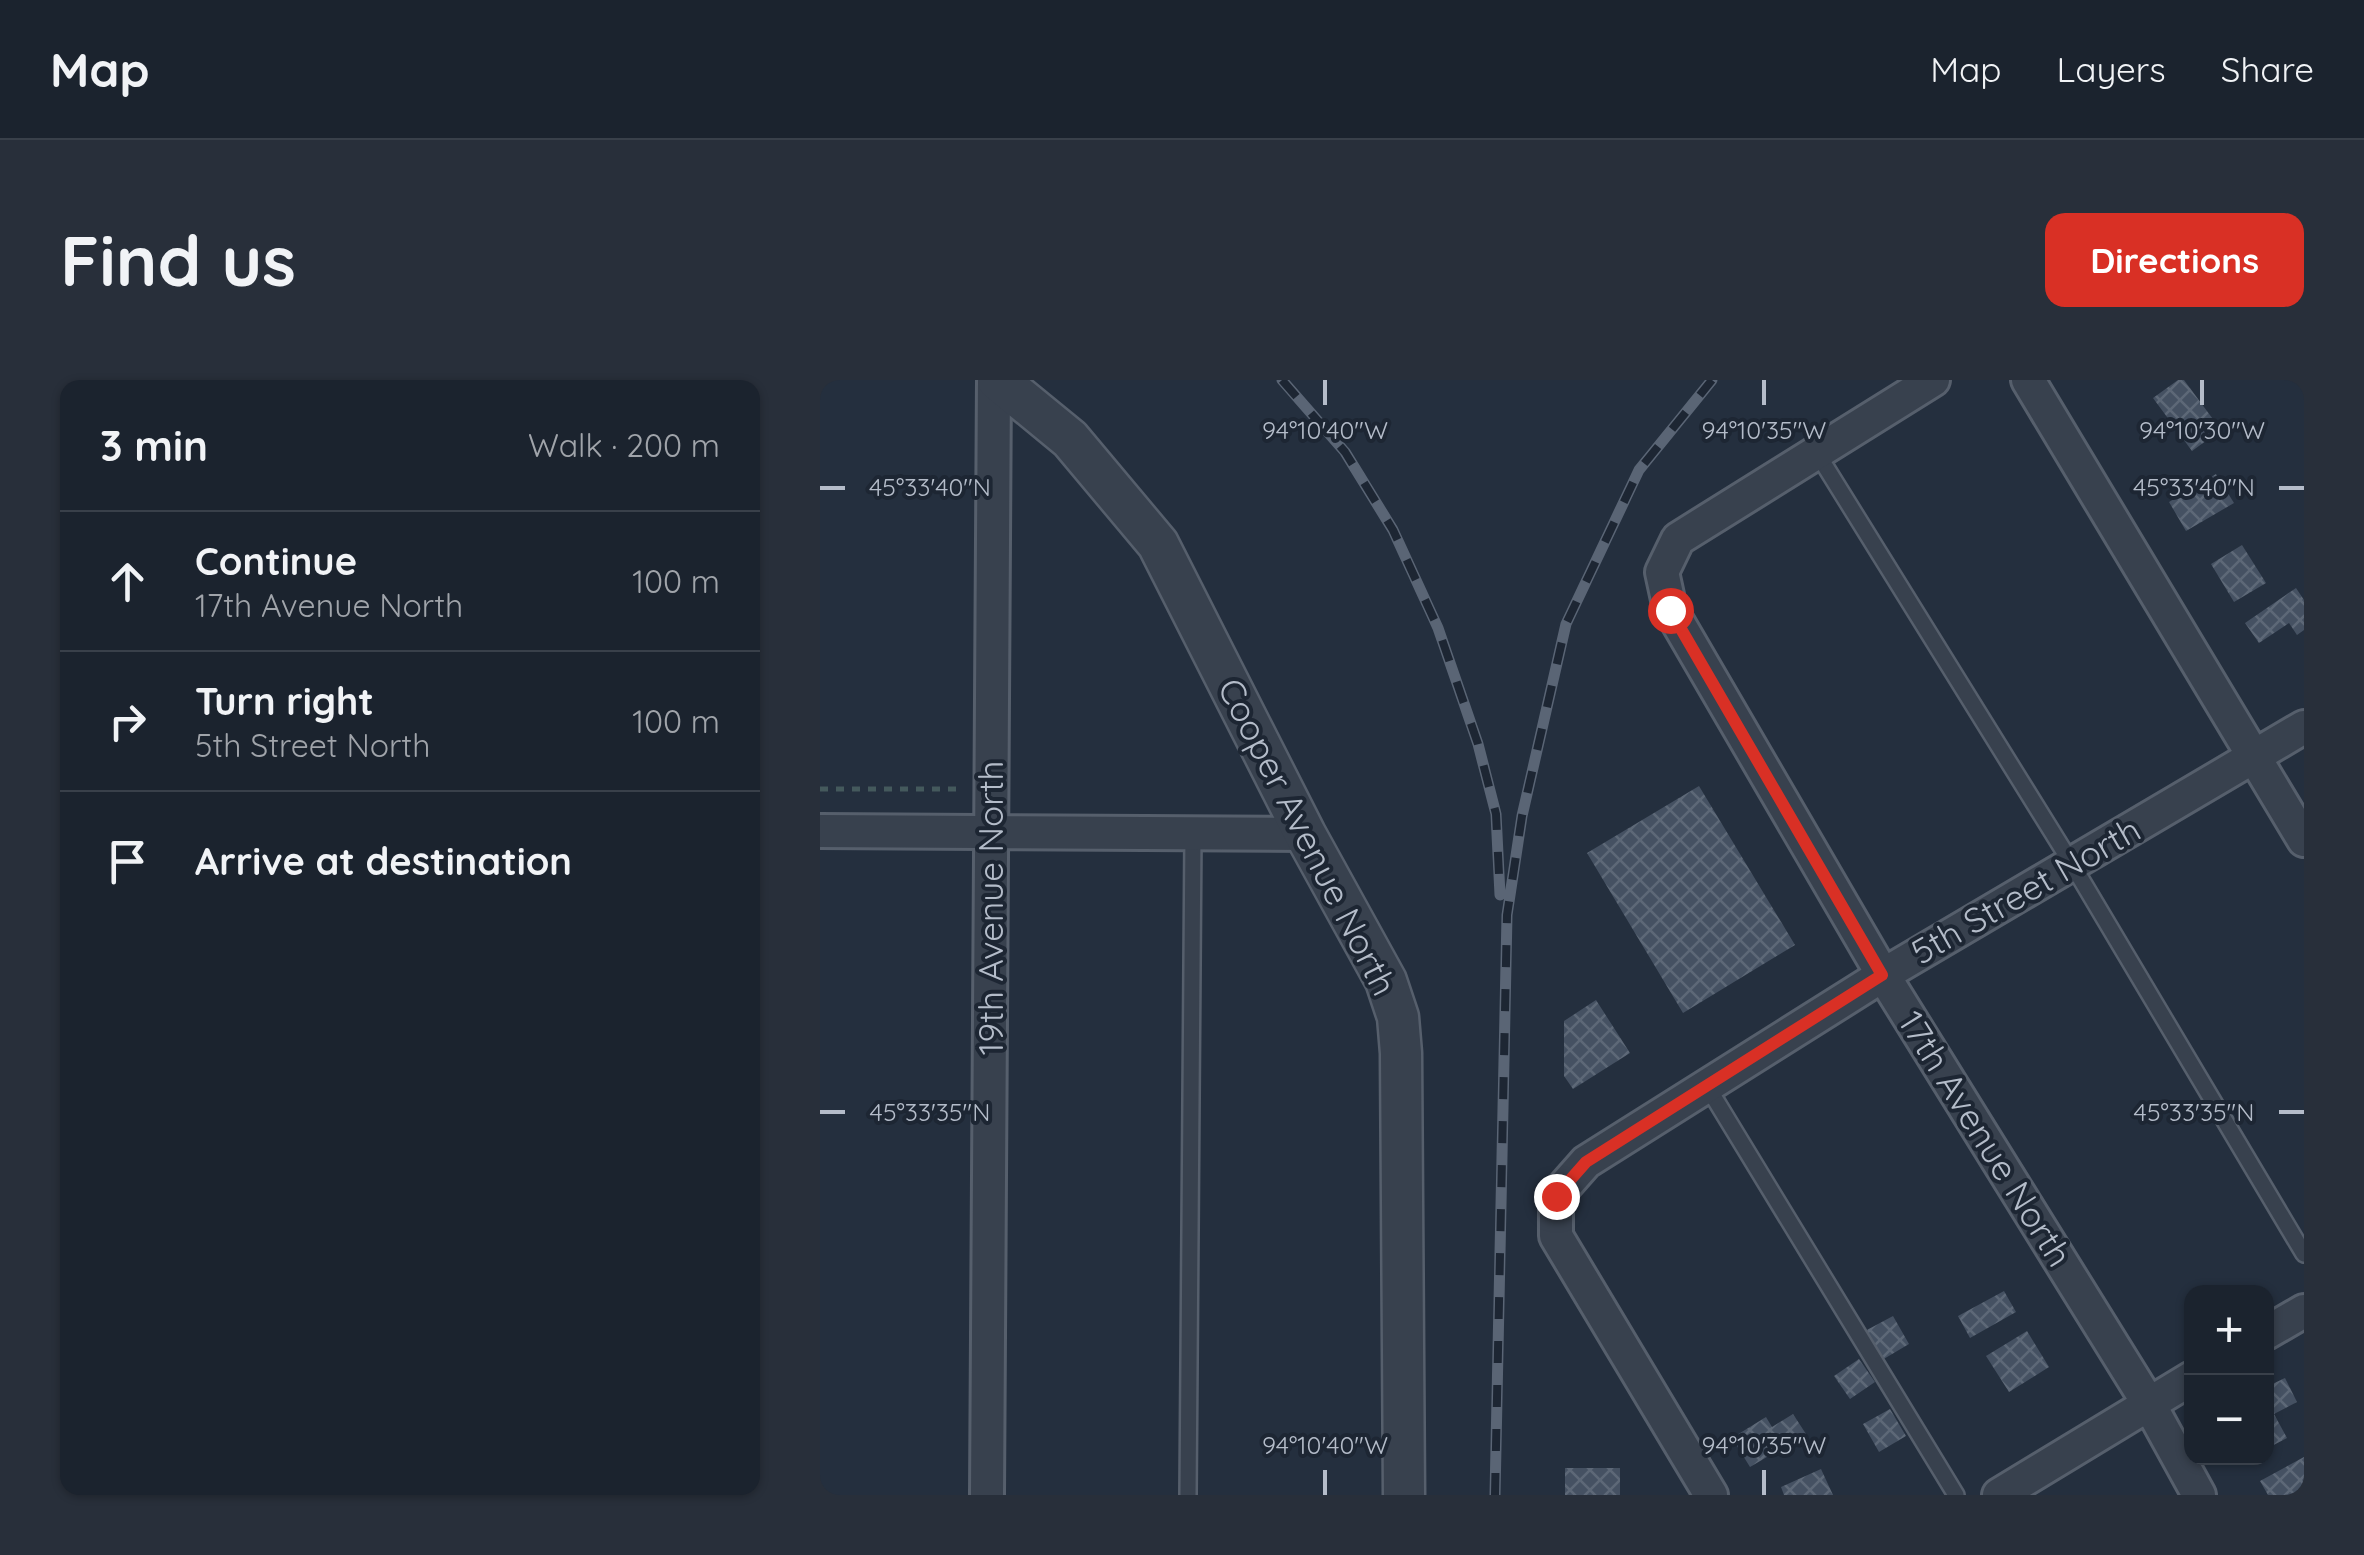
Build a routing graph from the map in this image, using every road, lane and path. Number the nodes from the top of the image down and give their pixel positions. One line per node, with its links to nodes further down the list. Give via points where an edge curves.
1 (996, 380): 10 (street, 19th Avenue North); 12 (street, Cooper Avenue North, via 1070,439 1158,544)
2 (1933, 380): 4 (street)
3 (2028, 380): 6 (street)
4 (1816, 453): 14 (lane); 15 (street, 17th Avenue North, via 1678,539 1662,572 1670,610)
5 (2304, 726): 6 (street, 5th Street North)
6 (2253, 758): 13 (street); 14 (street, 5th Street North)
7 (820, 789): 8 (path)
8 (956, 789)
9 (820, 831): 10 (street)
10 (991, 832): 11 (street); 22 (street, 19th Avenue North)
11 (1193, 834): 12 (street); 23 (lane)
12 (1305, 834): 24 (street, Cooper Avenue North, via 1386,981 1398,1017)
13 (2304, 840)
14 (2072, 864): 15 (street, 5th Street North); 17 (lane)
15 (1882, 975): 16 (street, 5th Street North); 21 (street, 17th Avenue North)
16 (1707, 1086): 25 (street, 5th Street North, via 1586,1162 1556,1196 1556,1236); 26 (lane)
17 (2304, 1254)
18 (2304, 1310): 19 (street)
19 (2274, 1328)
20 (2184, 1383): 21 (street)
21 (2149, 1404): 27 (street); 28 (street, 17th Avenue North)
22 (986, 1495)
23 (1188, 1495)
24 (1404, 1495)
25 (1711, 1495)
26 (1956, 1495)
27 (1999, 1495)
28 (2199, 1495)

